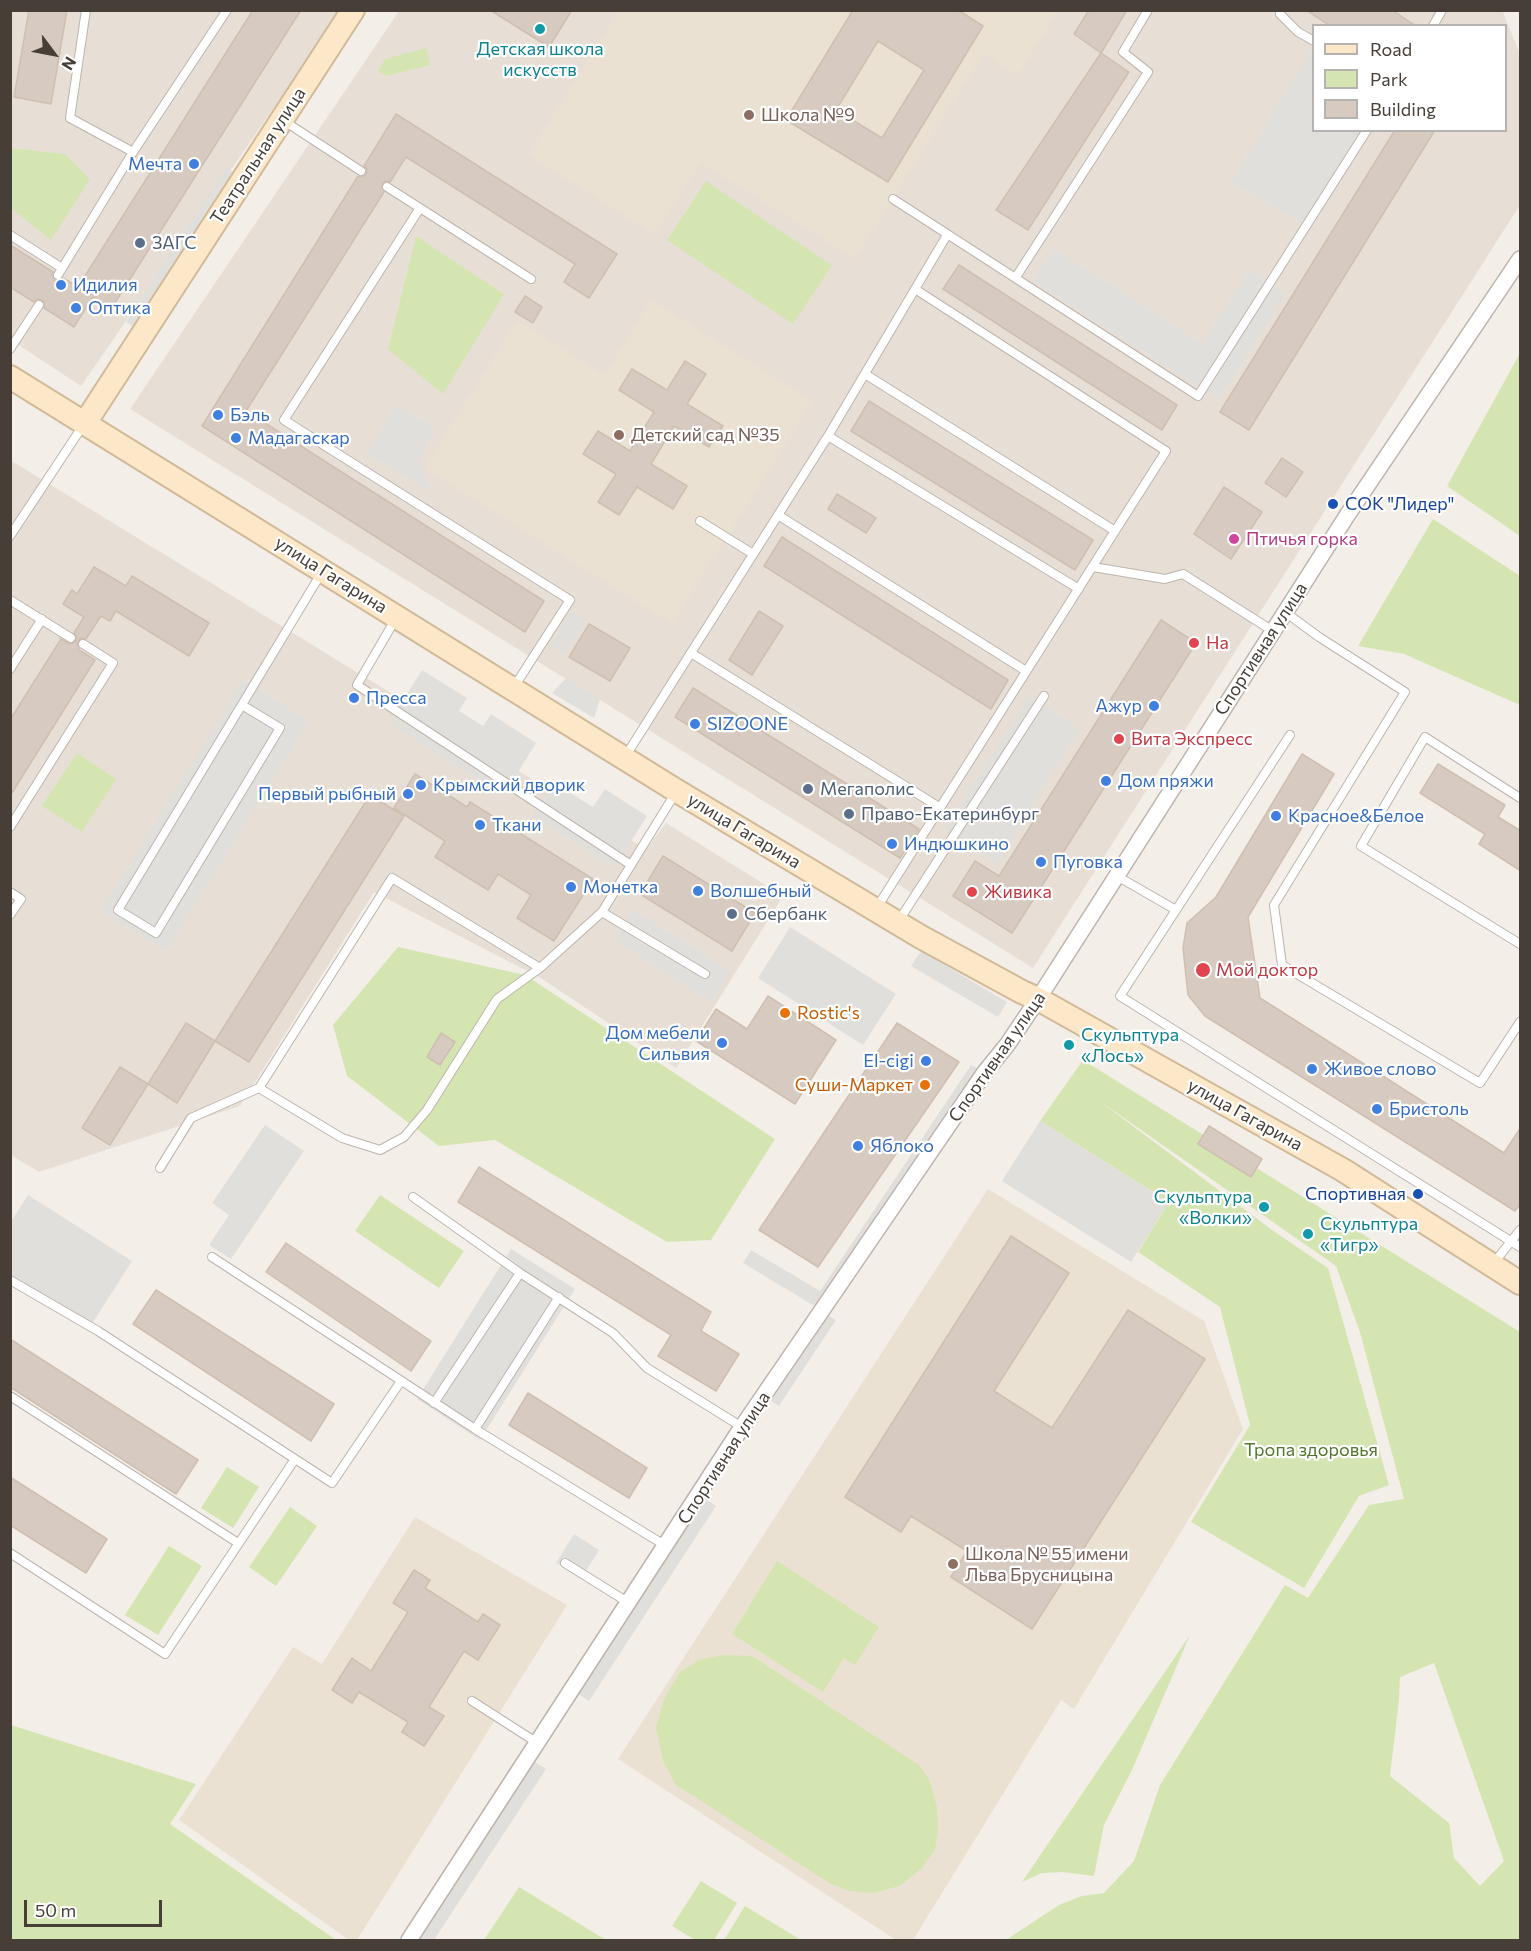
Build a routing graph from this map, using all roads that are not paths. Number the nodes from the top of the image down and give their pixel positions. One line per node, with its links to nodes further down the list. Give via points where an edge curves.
1 (86, 10): 11 (lane, via 70,118)
2 (227, 10): 11 (lane)
3 (353, 10): 9 (street, Театральная улица)
4 (1148, 10): 19 (lane, via 1123,51 1148,72)
5 (1280, 10): 8 (lane, via 1298,32)
6 (1442, 10): 7 (lane)
7 (1434, 24)
8 (1312, 40)
9 (282, 119): 12 (lane); 26 (street, Театральная улица)
10 (1366, 132): 19 (lane, via 1198,396)
11 (133, 152): 16 (lane, via 60,272)
12 (361, 171)
13 (387, 187): 15 (lane)
14 (893, 199): 17 (lane)
15 (420, 208): 20 (lane); 46 (lane, via 284,420 570,600)
16 (10, 235)
17 (947, 235): 19 (lane); 21 (lane)
18 (1521, 259): 37 (street, Спортивная улица)
19 (1016, 277)
20 (531, 279)
21 (915, 289): 24 (lane); 30 (lane, via 1166,451)
22 (39, 305): 23 (lane)
23 (10, 349)
24 (865, 374): 27 (lane); 30 (lane)
25 (10, 377): 26 (street, улица Гагарина)
26 (85, 423): 31 (lane); 34 (street, улица Гагарина)
27 (828, 436): 28 (lane); 35 (lane)
28 (778, 515): 32 (lane); 45 (lane)
29 (700, 521): 32 (lane)
30 (1115, 531): 33 (lane)
31 (10, 536)
32 (753, 554): 43 (lane)
33 (1093, 567): 35 (lane); 40 (lane, via 1165,579 1183,574)
34 (323, 570): 38 (street, улица Гагарина); 48 (lane)
35 (1079, 589): 45 (lane)
36 (10, 600): 39 (lane)
37 (1285, 612): 40 (street, Спортивная улица); 67 (lane, via 1406,692 1274,905 1282,965 1480,1083)
38 (397, 616): 46 (street, улица Гагарина); 55 (lane, via 357,685)
39 (42, 619): 41 (lane); 44 (lane)
40 (1273, 631): 56 (street, Спортивная улица)
41 (71, 638)
42 (83, 644): 54 (lane, via 113,663)
43 (691, 653): 50 (lane); 53 (lane)
44 (10, 669)
45 (1026, 671): 53 (lane)
46 (513, 688): 50 (street, улица Гагарина)
47 (1044, 696): 62 (lane)
48 (242, 705): 48 (lane, via 118,910 156,933 280,728)
49 (1290, 735): 59 (lane)
50 (625, 757): 51 (street, улица Гагарина)
51 (677, 791): 55 (lane); 58 (street, улица Гагарина)
52 (1521, 798): 63 (lane, via 1425,737 1361,846)
53 (939, 807): 58 (lane)
54 (10, 827)
55 (631, 865): 60 (lane)
56 (1118, 876): 59 (lane); 66 (street, Спортивная улица)
57 (10, 892): 61 (lane, via 21,899)
58 (876, 909): 62 (street, улица Гагарина)
59 (1176, 910): 72 (lane, via 1120,996)
60 (602, 912): 64 (lane); 65 (lane)
61 (10, 915)
62 (898, 923): 66 (street, улица Гагарина)
63 (1521, 944)
64 (540, 968): 68 (lane, via 497,999 428,1110 404,1137 380,1150 342,1138); 68 (lane, via 392,878)
65 (705, 974)
66 (1038, 999): 75 (street, улица Гагарина, via 1343,1170); 83 (street, Спортивная улица)
67 (1521, 1022)
68 (258, 1088): 69 (lane, via 191,1118)
69 (159, 1168)
70 (413, 1197): 76 (lane)
71 (1521, 1230): 72 (lane)
72 (1513, 1242): 73 (lane); 75 (lane)
73 (1521, 1247)
74 (212, 1257): 80 (lane)
75 (1492, 1265): 78 (street, улица Гагарина)
76 (520, 1273): 79 (lane); 82 (lane)
77 (10, 1280): 85 (lane, via 98,1331)
78 (1521, 1283)
79 (559, 1297): 83 (lane, via 613,1333 647,1368); 84 (lane)
80 (401, 1381): 82 (lane); 85 (lane, via 332,1483)
81 (10, 1396): 86 (lane)
82 (434, 1403): 84 (lane)
83 (742, 1427): 87 (street, Спортивная улица)
84 (475, 1430): 87 (lane)
85 (295, 1459): 86 (lane)
86 (238, 1543): 88 (lane, via 165,1654)
87 (666, 1546): 90 (street, Спортивная улица)
88 (10, 1553)
89 (565, 1563): 90 (lane)
90 (628, 1603): 92 (street, Спортивная улица)
91 (472, 1701): 92 (lane)
92 (536, 1742): 93 (street, Спортивная улица)
93 (409, 1941)

